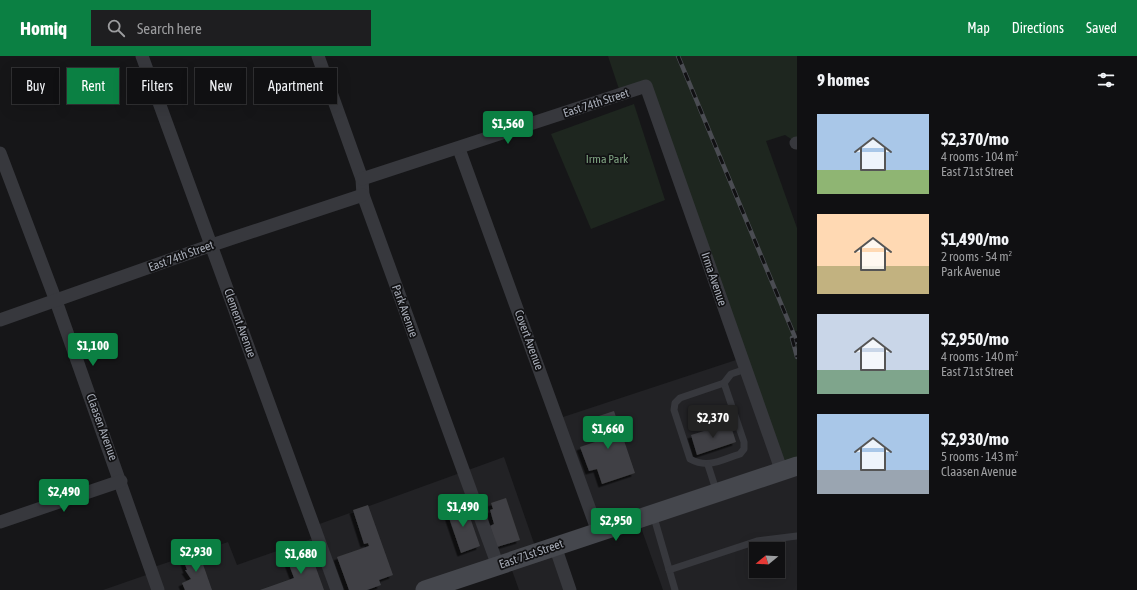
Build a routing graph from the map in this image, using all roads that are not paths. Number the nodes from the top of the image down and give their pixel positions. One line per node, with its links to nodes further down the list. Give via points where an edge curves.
1 (142, 56): 8 (street, Clement Avenue)
2 (318, 56): 6 (street, Park Avenue)
3 (646, 86): 4 (street, East 74th Street); 11 (street, Irma Avenue)
4 (459, 149): 6 (street, East 74th Street); 19 (street, Covert Avenue)
5 (0, 153): 9 (street, Claasen Avenue)
6 (362, 179): 7 (street, Park Avenue)
7 (363, 195): 8 (street, East 74th Street); 22 (street, Park Avenue)
8 (212, 245): 9 (street, East 74th Street); 25 (street, Clement Avenue)
9 (56, 301): 10 (street, East 74th Street); 15 (street, Claasen Avenue)
10 (0, 320)
11 (746, 369): 12 (lane, via 731,374); 14 (street, Irma Avenue)
12 (724, 383): 13 (lane, via 744,442 744,449 740,454); 13 (lane, via 680,398 675,403 674,410 690,459)
13 (708, 465): 16 (lane)
14 (789, 469): 16 (main road, East 71st Street)
15 (121, 481): 18 (street); 24 (street, Claasen Avenue)
16 (718, 493): 17 (main road, East 71st Street)
17 (652, 514): 19 (main road, East 71st Street); 23 (lane)
18 (0, 522)
19 (598, 532): 21 (main road, East 71st Street)
20 (797, 536): 23 (lane, via 757,542)
21 (555, 546): 22 (main road, East 71st Street); 27 (street)
22 (498, 566): 26 (main road, East 71st Street)
23 (669, 570): 28 (lane)
24 (158, 590)
25 (337, 590)
26 (425, 590)
27 (570, 590)
28 (675, 590)

